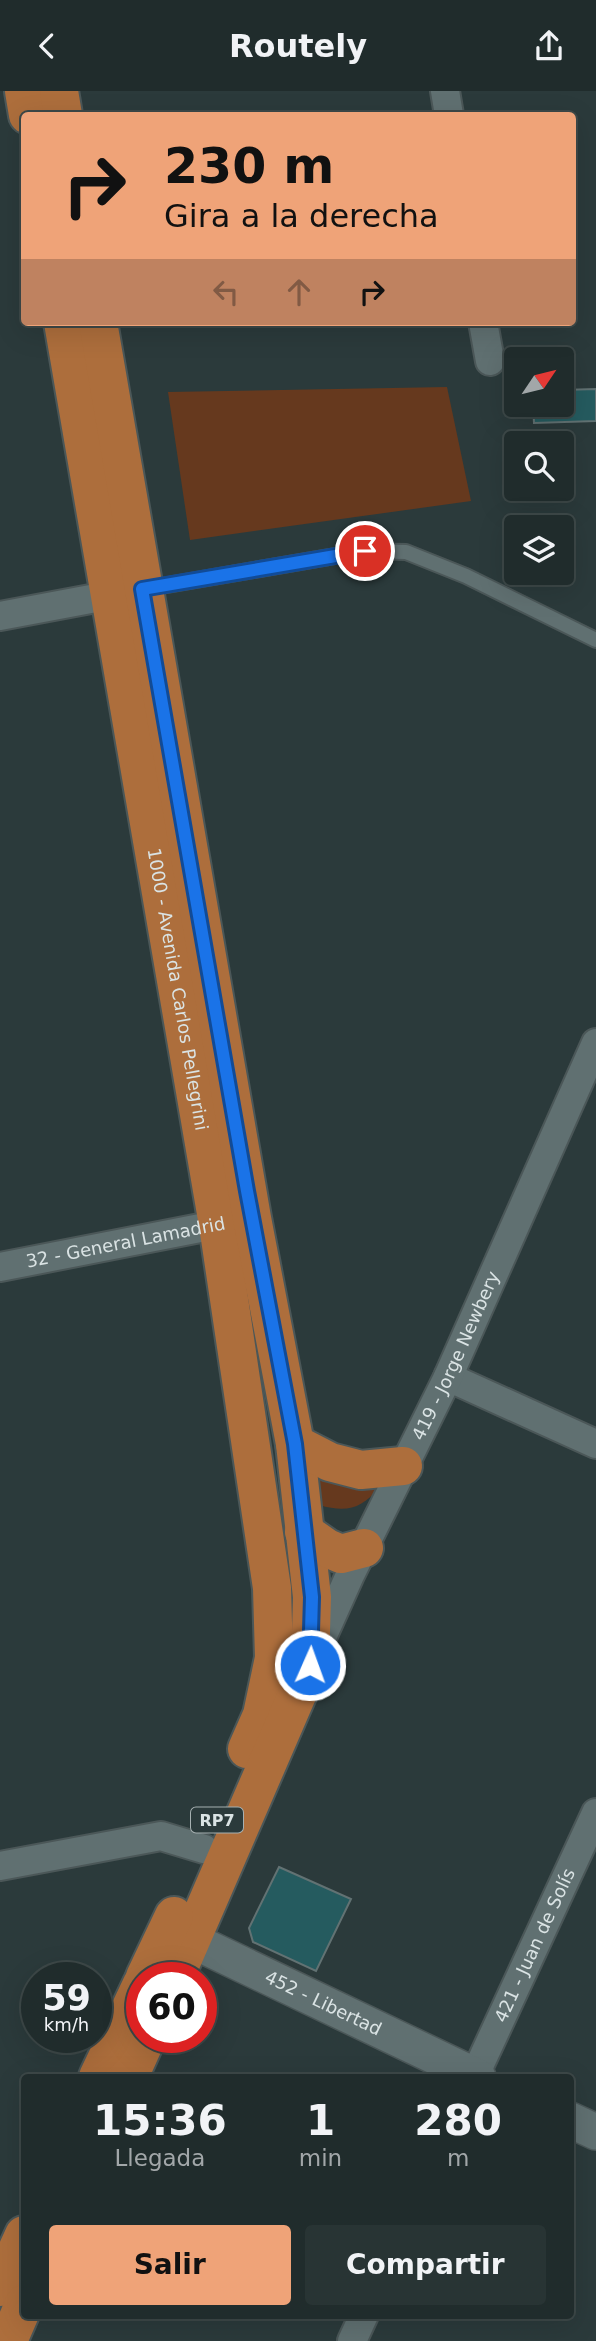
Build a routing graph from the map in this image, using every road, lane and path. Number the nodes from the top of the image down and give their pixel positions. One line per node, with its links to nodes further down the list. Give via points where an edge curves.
1 (24, 91): 4 (main road)
2 (59, 91): 5 (main road)
3 (444, 91): 6 (street)
4 (28, 112)
5 (62, 112)
6 (448, 112)
7 (63, 326): 11 (main road, 1000 - Avenida Carlos Pellegrini / RP7)
8 (98, 326): 11 (main road, 1000 - Avenida Carlos Pellegrini / RP7)
9 (485, 326): 10 (street)
10 (490, 361)
11 (125, 593): 12 (street); 13 (lane, via 365,551 406,552); 15 (main road, 1000 - Avenida Carlos Pellegrini / RP7)
12 (0, 616)
13 (596, 640)
14 (596, 1043): 17 (street, 419 - Jorge Newbery)
15 (235, 1221): 16 (street, 32 - General Lamadrid); 18 (main road, 1000 - Avenida Carlos Pellegrini / RP7); 23 (main road, 1000 - Avenida Carlos Pellegrini / RP7, via 272,1588)
16 (0, 1267)
17 (448, 1377): 19 (street); 20 (street, 419 - Jorge Newbery)
18 (295, 1444): 20 (main road, via 330,1462 361,1470); 21 (main road, 1000 - Avenida Carlos Pellegrini / RP7)
19 (596, 1444)
20 (403, 1466): 22 (street, 419 - Jorge Newbery)
21 (303, 1532): 22 (main road, via 341,1554); 23 (main road, 1000 - Avenida Carlos Pellegrini / RP7, via 312,1597)
22 (364, 1548): 23 (street, 419 - Jorge Newbery)
23 (292, 1661): 25 (main road, RP7, via 262,1715); 27 (main road, RP7)
24 (596, 1813): 35 (street, 421 - Juan de Solís)
25 (204, 1849): 26 (street, via 161,1836); 27 (main road, RP7)
26 (0, 1866)
27 (180, 1935): 28 (main road, RP7); 29 (main road, RP7); 34 (street, 452 - Libertad)
28 (158, 1962)
29 (177, 1962)
30 (126, 2018): 32 (main road)
31 (140, 2053): 33 (main road)
32 (99, 2074)
33 (130, 2074)
34 (470, 2074)
35 (477, 2074)
36 (574, 2122): 37 (street)
37 (596, 2132)
38 (21, 2242): 39 (main road)
39 (0, 2287)
40 (21, 2311): 42 (main road)
41 (362, 2319): 43 (street)
42 (8, 2341)
43 (352, 2341)

